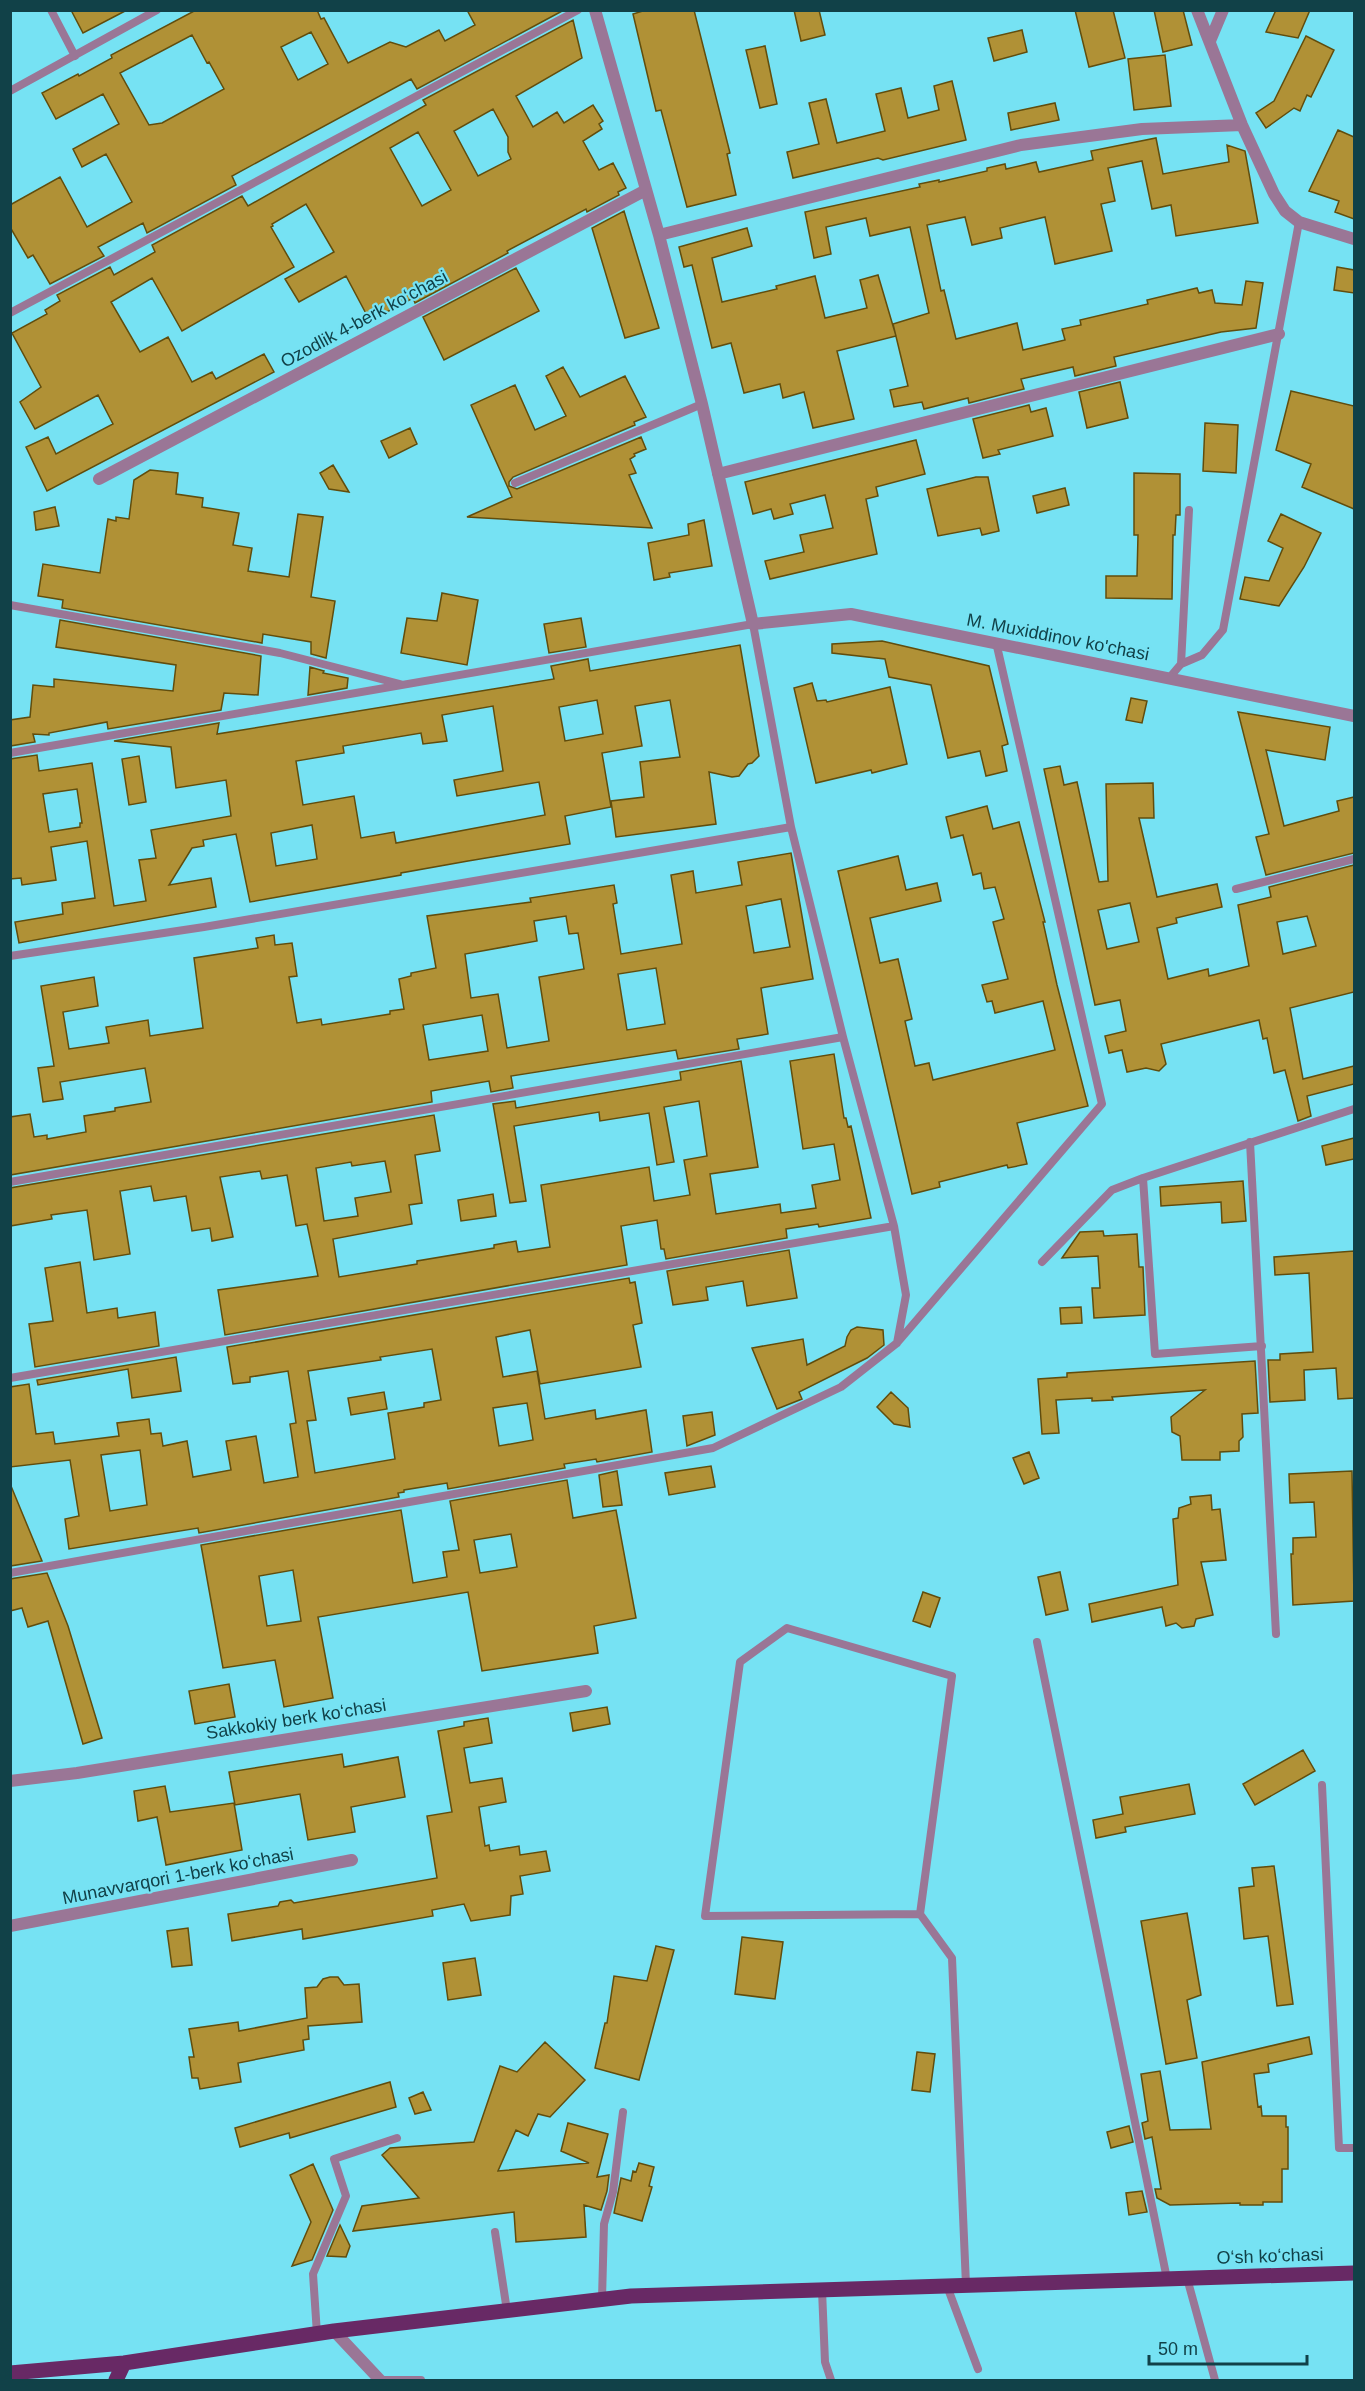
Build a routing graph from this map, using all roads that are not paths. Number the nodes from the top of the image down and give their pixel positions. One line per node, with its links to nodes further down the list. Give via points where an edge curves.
1 (51, 10): 8 (lane)
2 (157, 10): 8 (lane)
3 (578, 10): 15 (lane)
4 (595, 10): 11 (street)
5 (1197, 10): 7 (street)
6 (1223, 10): 7 (street)
7 (1210, 41): 10 (street)
8 (75, 56): 9 (lane)
9 (10, 91)
10 (1242, 125): 12 (street, via 1274,194 1285,211); 13 (street, via 1142,129 1021,145)
11 (646, 190): 13 (street); 19 (street, Ozodlik 4-berk koʻchasi)
12 (1299, 222): 14 (street); 16 (lane)
13 (659, 235): 17 (street)
14 (1354, 239)
15 (10, 314)
16 (1279, 334): 18 (street); 25 (lane, via 1223,630 1202,655)
17 (702, 405): 18 (street); 20 (lane)
18 (718, 474): 23 (street)
19 (99, 478)
20 (515, 483)
21 (1189, 510): 25 (lane)
22 (10, 605): 27 (lane, via 280,653)
23 (753, 624): 24 (street, M. Muxiddinov ko'chasi, via 851,614); 27 (lane); 30 (lane)
24 (996, 642): 26 (street, M. Muxiddinov ko'chasi); 41 (lane, via 1102,1104)
25 (1181, 664): 26 (lane)
26 (1170, 677): 28 (street, M. Muxiddinov ko'chasi)
27 (403, 685): 29 (lane)
28 (1354, 716)
29 (10, 753)
30 (791, 827): 33 (lane, via 204,927); 34 (lane)
31 (1354, 859): 32 (lane)
32 (1236, 889)
33 (10, 956)
34 (843, 1037): 38 (lane); 39 (lane)
35 (1354, 1109): 36 (lane)
36 (1250, 1142): 37 (lane); 42 (lane)
37 (1143, 1178): 40 (lane, via 1112,1190); 42 (lane, via 1155,1354)
38 (10, 1182)
39 (894, 1226): 41 (lane, via 906,1295); 43 (lane)
40 (1042, 1262)
41 (897, 1343): 44 (lane, via 841,1387 713,1448)
42 (1262, 1346): 45 (lane)
43 (10, 1378)
44 (10, 1573)
45 (1276, 1634)
46 (1037, 1642): 59 (lane)
47 (586, 1691): 48 (street, Sakkokiy berk koʻchasi)
48 (10, 1781)
49 (1322, 1785): 55 (lane, via 1339,2148)
50 (352, 1860): 52 (street, Munavvarqori 1-berk koʻchasi)
51 (920, 1914): 51 (lane, via 952,1676 787,1629 740,1662 705,1916); 60 (lane, via 952,1958)
52 (10, 1926)
53 (623, 2112): 63 (lane, via 614,2192 604,2224)
54 (397, 2138): 66 (lane, via 334,2159 346,2196 313,2274)
55 (1354, 2148)
56 (495, 2232): 64 (lane)
57 (1354, 2273): 58 (main road, Oʻsh koʻchasi)
58 (1187, 2278): 59 (main road, Oʻsh koʻchasi); 74 (lane)
59 (1167, 2279): 60 (main road, Oʻsh koʻchasi)
60 (966, 2285): 61 (main road, Oʻsh koʻchasi)
61 (947, 2286): 62 (main road, Oʻsh koʻchasi); 68 (lane)
62 (822, 2290): 63 (main road, Oʻsh koʻchasi); 73 (lane, via 825,2362)
63 (602, 2299): 64 (main road, Oʻsh koʻchasi)
64 (507, 2311): 65 (main road, Oʻsh koʻchasi)
65 (334, 2331): 66 (main road, Oʻsh koʻchasi); 71 (street)
66 (317, 2334): 67 (main road, Oʻsh koʻchasi)
67 (124, 2363): 69 (main road, Oʻsh koʻchasi); 70 (main road)
68 (978, 2369)
69 (10, 2373)
70 (116, 2380)
71 (380, 2380): 72 (lane)
72 (421, 2380)
73 (831, 2380)
74 (1215, 2380)

